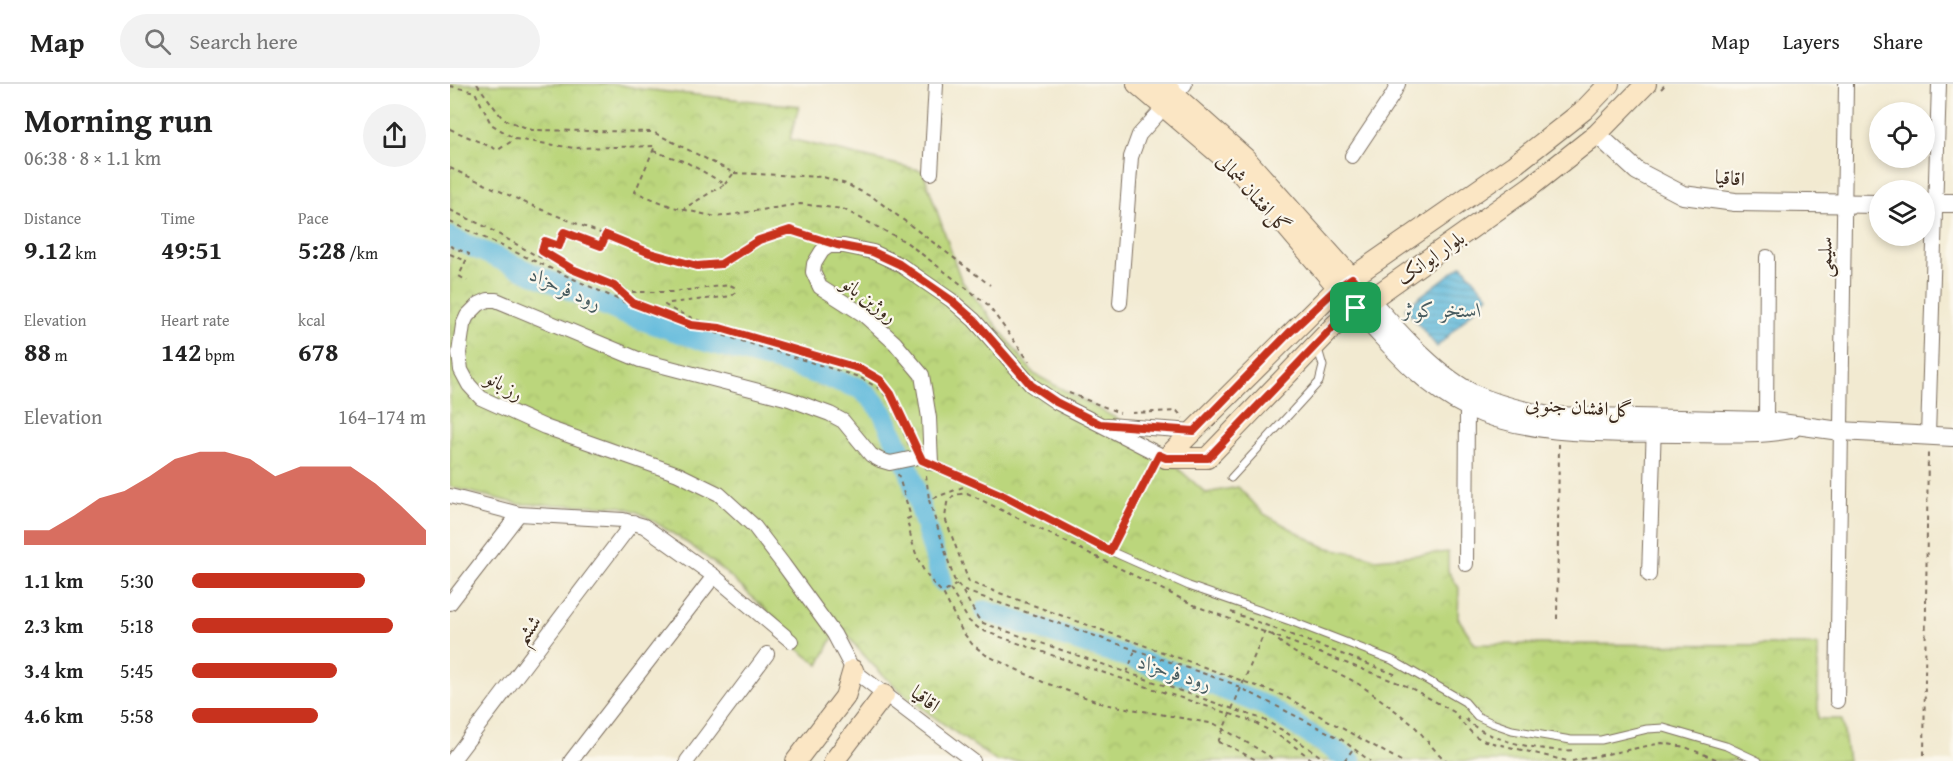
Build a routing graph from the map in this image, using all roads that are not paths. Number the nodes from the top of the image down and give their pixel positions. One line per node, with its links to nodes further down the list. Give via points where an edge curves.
1 (936, 84): 11 (street)
2 (1137, 84): 8 (main road, گل‌افشان شمالی)
3 (1398, 84): 10 (street)
4 (1609, 84): 16 (main road, بلوار ایوانک, via 1584,110 1514,165)
5 (1646, 84): 9 (main road, بلوار ایوانک)
6 (1846, 84): 13 (street, سلیمی)
7 (1939, 84): 12 (street)
8 (1172, 92): 16 (main road, گل‌افشان شمالی, via 1245,158); 17 (street, via 1139,135 1131,157)
9 (1597, 135): 13 (street, اقاقیا, via 1637,171 1683,195 1735,202); 18 (main road, بلوار ایوانک)
10 (1352, 156)
11 (931, 173)
12 (1938, 203): 27 (street)
13 (1844, 204): 14 (street, اقاقیا); 26 (street, سلیمی)
14 (1869, 204)
15 (1767, 257): 21 (street)
16 (1344, 283): 18 (main road, گل‌افشان شمالی); 25 (main road, بلوار ایوانک, via 1289,333)
17 (1120, 303)
18 (1363, 304): 19 (main road, بلوار ایوانک); 20 (street, گل‌افشان جنوبی, via 1402,358 1436,387)
19 (1316, 344): 29 (main road, بلوار ایوانک, via 1208,458); 31 (lane, via 1323,366 1319,382)
20 (1470, 401): 23 (street, گل‌افشان جنوبی, via 1512,423 1546,430); 35 (street)
21 (1766, 421): 23 (street, گل‌افشان جنوبی); 24 (street, گل‌افشان جنوبی)
22 (1100, 424): 25 (street); 29 (street, روژین بانو); 30 (street, روژین بانو, via 1031,385 974,320 899,264 873,252 837,245 822,250 814,264 820,287 864,315 895,343 921,375 929,418)
23 (1654, 425): 24 (street, گل‌افشان جنوبی, via 1766,434); 36 (street)
24 (1804, 427): 26 (street, گل‌افشان جنوبی)
25 (1194, 431): 29 (main road, بلوار ایوانک)
26 (1840, 431): 27 (street, گل‌افشان جنوبی); 43 (street, سلیمی)
27 (1928, 436): 28 (street, گل‌افشان جنوبی)
28 (1953, 437)
29 (1162, 456)
30 (922, 460): 41 (street, رز بانو, via 892,463 871,455 843,420 830,414 789,399 639,360 496,300 479,304 463,325 461,370 468,385 481,398 546,428 678,474 718,494 754,526 783,564 834,634); 50 (lane, via 1189,586 1392,660 1465,702 1478,716 1512,730 1571,740 1601,740 1664,728 1726,746)
31 (1230, 478)
32 (450, 496): 33 (street)
33 (519, 514): 34 (street); 38 (street)
34 (633, 522): 37 (street); 45 (street, ششم)
35 (1466, 564)
36 (1649, 575)
37 (714, 576): 39 (street); 46 (street)
38 (450, 603)
39 (791, 641)
40 (767, 654): 47 (street)
41 (852, 670): 42 (street, اقاقیا); 48 (main road, via 845,697)
42 (884, 695): 44 (street, اقاقیا); 49 (main road)
43 (1837, 701)
44 (971, 760)
45 (452, 761)
46 (571, 761)
47 (687, 761)
48 (796, 761)
49 (834, 761)
50 (1758, 761)

